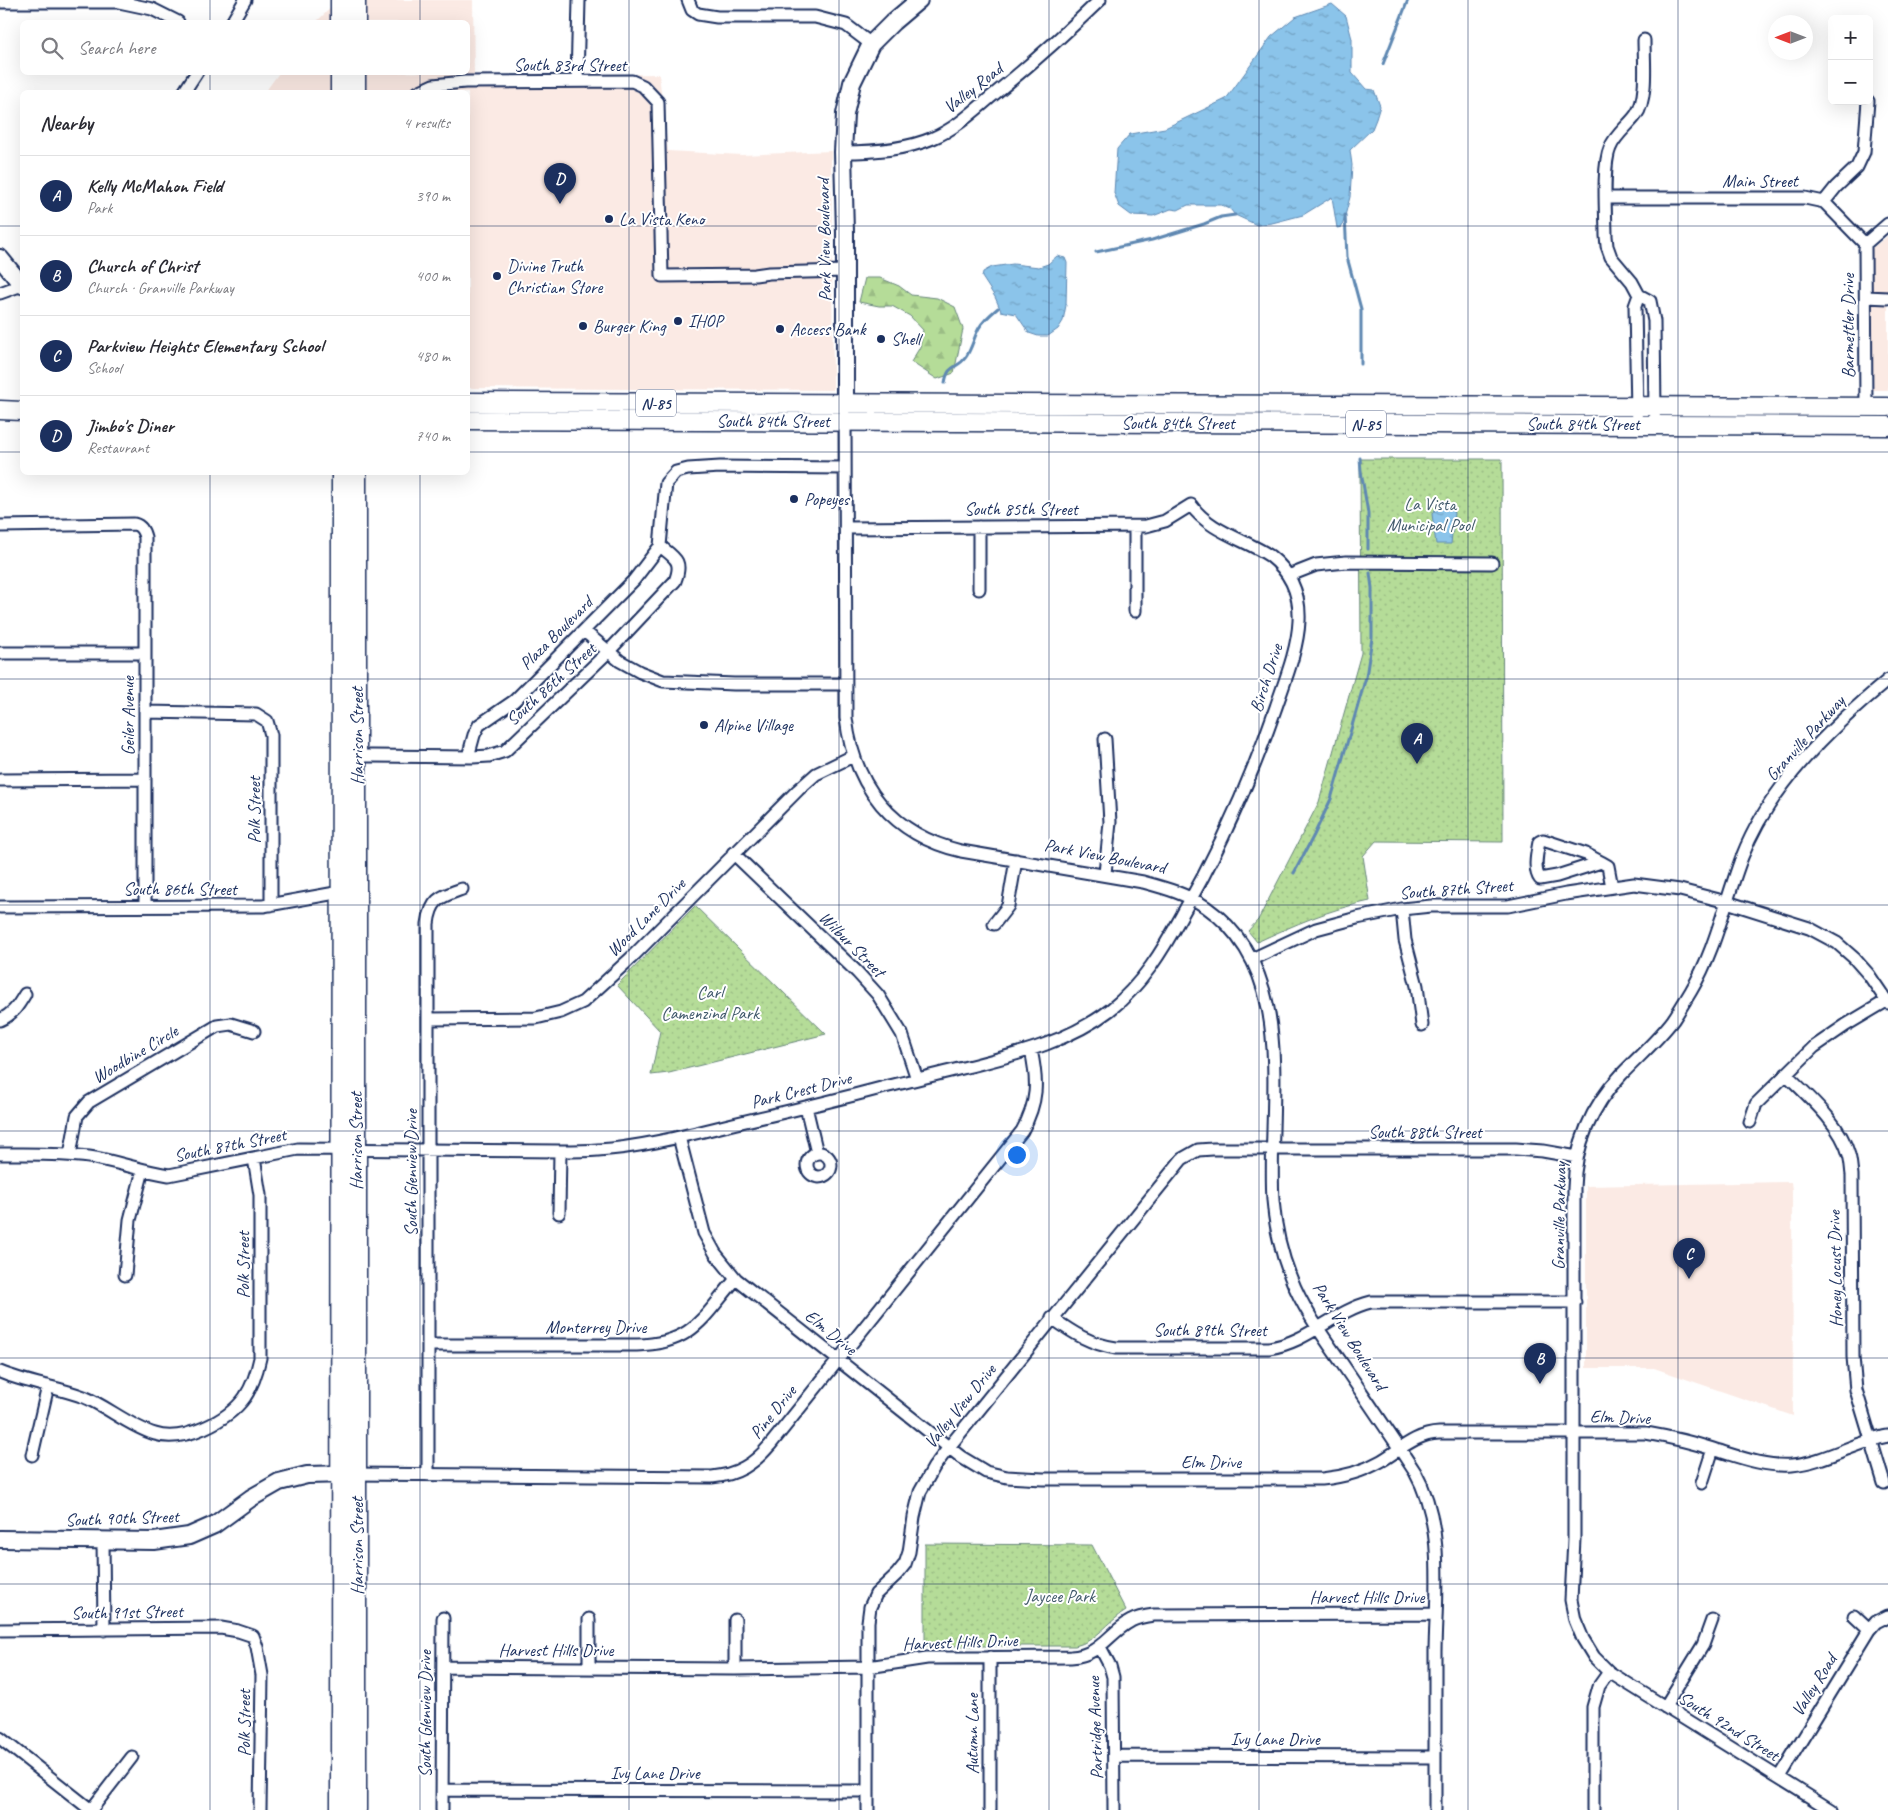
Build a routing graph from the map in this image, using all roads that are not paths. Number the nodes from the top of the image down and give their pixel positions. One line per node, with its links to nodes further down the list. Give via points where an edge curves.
1 (245, 0): 10 (street)
2 (340, 0): 11 (main road)
3 (356, 0): 12 (main road)
4 (579, 0): 18 (street)
5 (688, 0): 14 (street, via 692,10 698,14 717,17 815,17 846,24)
6 (919, 0): 14 (street, Park View Boulevard)
7 (1100, 0): 24 (street, Valley Road, via 1027,67 959,123 934,138 902,147)
8 (0, 2): 9 (street, via 119,2 152,9)
9 (174, 20)
10 (233, 20)
11 (340, 20)
12 (356, 20)
13 (1644, 40): 25 (street, via 1643,96 1638,114 1610,148)
14 (871, 44): 24 (street, Park View Boulevard, via 852,83 845,114)
15 (195, 75): 19 (street)
16 (340, 75): 20 (main road)
17 (356, 75): 21 (main road)
18 (578, 81): 22 (street, South 83rd Street, via 448,83); 30 (street, South 83rd Street, via 632,82 643,86 658,102 662,276 755,276)
19 (185, 90)
20 (340, 90)
21 (356, 90)
22 (423, 90)
23 (1868, 105): 26 (street, via 1864,152 1857,167)
24 (843, 152): 30 (street, Park View Boulevard)
25 (1606, 198): 26 (street, Main Street, via 1805,198); 34 (street, via 1609,252)
26 (1824, 202): 28 (street)
27 (1888, 224): 28 (street)
28 (1866, 244): 35 (street, Barmettler Drive)
29 (0, 258): 31 (street)
30 (845, 271): 46 (street, Park View Boulevard)
31 (20, 283)
32 (20, 286): 33 (street)
33 (0, 293)
34 (1639, 295): 40 (street, via 1635,306); 41 (street, via 1650,301 1654,320)
35 (1866, 297): 36 (street); 42 (street, Barmettler Drive)
36 (1888, 298)
37 (0, 400): 38 (main road)
38 (20, 400)
39 (470, 402): 46 (main road, South 84th Street / N-85)
40 (1637, 407): 41 (main road, South 84th Street / N-85); 46 (main road, South 84th Street / N-85); 50 (street)
41 (1655, 407): 42 (main road, South 84th Street / N-85); 51 (street)
42 (1866, 407): 43 (main road, South 84th Street / N-85)
43 (1888, 407)
44 (0, 410): 45 (main road)
45 (20, 411)
46 (845, 413): 49 (main road, South 84th Street / N-85); 50 (main road, South 84th Street / N-85); 53 (street, Park View Boulevard)
47 (0, 418): 48 (main road)
48 (20, 418)
49 (470, 420)
50 (1637, 424): 51 (main road, South 84th Street / N-85)
51 (1655, 424): 52 (main road, South 84th Street / N-85)
52 (1888, 426)
53 (845, 468): 60 (street, Park View Boulevard); 61 (street, via 720,467 676,472 666,483)
54 (341, 475): 74 (main road, Harrison Street)
55 (357, 475): 75 (main road, Harrison Street)
56 (1191, 505): 59 (street, South 85th Street, via 1159,524); 63 (street, Birch Drive, via 1210,524 1270,556)
57 (0, 526): 69 (street, Geiler Avenue, via 134,524 140,527 145,537)
58 (979, 527): 59 (street, South 85th Street); 60 (street, South 85th Street); 64 (street)
59 (1135, 527): 65 (street)
60 (846, 528): 71 (street, Park View Boulevard)
61 (660, 546): 66 (street, Plaza Boulevard, via 634,580); 67 (street, via 676,559 680,570 675,581)
62 (1492, 563): 63 (street, via 1346,562 1316,566)
63 (1288, 576): 87 (street, Birch Drive, via 1300,609 1293,652 1246,788)
64 (978, 589)
65 (1135, 611)
66 (584, 631): 67 (street); 76 (street, Plaza Boulevard, via 514,700 479,725)
67 (608, 652): 71 (street, South 86th Street, via 640,672 663,681); 76 (street, South 86th Street, via 504,750 490,756)
68 (0, 653): 69 (street)
69 (146, 653): 72 (street, Geiler Avenue)
70 (1888, 680): 89 (street, Granville Parkway, via 1856,706 1790,776 1748,844)
71 (845, 684): 77 (street, Park View Boulevard, via 846,718)
72 (146, 712): 78 (street, Geiler Avenue); 90 (street, Polk Street, via 256,714 270,725)
73 (1105, 739): 83 (street, via 1110,822)
74 (341, 745): 75 (street); 86 (main road, Harrison Street)
75 (357, 756): 76 (street, South 86th Street); 88 (main road, Harrison Street)
76 (468, 756)
77 (853, 756): 80 (street, Wood Lane Drive, via 816,774); 81 (street, Park View Boulevard, via 878,800 894,817 918,834 952,848)
78 (145, 779): 79 (street); 91 (street, Geiler Avenue)
79 (0, 780)
80 (733, 853): 98 (street, Wood Lane Drive, via 631,958 577,1005 536,1018); 104 (street, Wilbur Street, via 878,995 902,1034)
81 (1016, 860): 83 (street, Park View Boulevard); 94 (street, via 1008,906)
82 (1601, 862): 82 (street, via 1543,840 1539,842 1536,854 1536,874 1540,879 1557,876); 84 (street, via 1608,866)
83 (1105, 874): 87 (street, Park View Boulevard, via 1169,889)
84 (1612, 887): 89 (street, South 87th Street, via 1634,884 1680,890); 93 (street, South 87th Street, via 1508,906)
85 (462, 889): 98 (street, South Glenview Drive, via 437,900 430,913)
86 (341, 892): 88 (street); 90 (street, South 86th Street); 108 (main road, Harrison Street)
87 (1192, 898): 95 (street, Park View Boulevard, via 1227,925); 102 (street, Park Crest Drive, via 1159,956 1110,1010 1075,1031)
88 (357, 901): 108 (main road, Harrison Street)
89 (1727, 902): 97 (street, South 87th Street, via 1809,928 1837,943 1869,975); 115 (street, Granville Parkway, via 1709,955 1692,990 1672,1020 1599,1102 1583,1134)
90 (271, 905): 91 (street, South 86th Street)
91 (145, 906): 92 (street, South 86th Street)
92 (0, 907)
93 (1402, 909): 95 (street, South 87th Street, via 1316,929); 100 (street)
94 (994, 924)
95 (1252, 959): 110 (street, Park View Boulevard, via 1265,995 1273,1036)
96 (25, 994): 99 (street, via 17,1008)
97 (1888, 1002): 103 (street, via 1814,1047)
98 (429, 1018): 109 (street, South Glenview Drive)
99 (0, 1020)
100 (1422, 1025)
101 (254, 1031): 114 (street, Woodbine Circle, via 231,1024 216,1026 89,1102 78,1116)
102 (1031, 1050): 104 (street, Park Crest Drive); 125 (street, Pine Drive, via 1036,1092 1022,1131)
103 (1786, 1074): 106 (street, via 1756,1104); 130 (street, Honey Locust Drive, via 1820,1108 1849,1154 1855,1381)
104 (916, 1079): 105 (street, Park Crest Drive)
105 (806, 1107): 107 (street, Park Crest Drive); 112 (street)
106 (1750, 1122)
107 (679, 1137): 111 (street, Park Crest Drive, via 636,1146); 120 (street, Elm Drive, via 704,1233)
108 (348, 1149): 109 (street, Park Crest Drive); 116 (street, South 87th Street, via 298,1149); 135 (main road, Harrison Street)
109 (429, 1149): 111 (street, Park Crest Drive); 124 (street, South Glenview Drive)
110 (1273, 1149): 115 (street, South 88th Street, via 1516,1149); 122 (street, Valley View Drive, via 1206,1149 1182,1158); 123 (street, Park View Boulevard, via 1273,1201 1278,1236 1291,1278)
111 (560, 1151): 118 (street)
112 (817, 1153)
113 (0, 1154): 114 (street, South 87th Street)
114 (70, 1155): 117 (street, South 87th Street)
115 (1577, 1157): 121 (street, Granville Parkway, via 1574,1188)
116 (254, 1158): 117 (street, South 87th Street, via 176,1174); 127 (street, Polk Street, via 261,1215 260,1358 244,1398 225,1416 192,1433 156,1435 86,1398)
117 (143, 1170): 119 (street, via 130,1220)
118 (559, 1213)
119 (125, 1274)
120 (736, 1279): 124 (street, Monterrey Drive, via 693,1329 664,1343); 125 (street, Elm Drive)
121 (1575, 1302): 123 (street, South 89th Street, via 1380,1301 1347,1310); 128 (street, Granville Parkway)
122 (1052, 1318): 123 (street, South 89th Street, via 1078,1337 1125,1348 1269,1348 1292,1342); 131 (street, Valley View Drive)
123 (1317, 1328): 132 (street, Park View Boulevard)
124 (429, 1345): 136 (street, South Glenview Drive)
125 (838, 1360): 131 (street, Elm Drive); 136 (street, Pine Drive, via 764,1452 731,1474 712,1477)
126 (0, 1372): 127 (street)
127 (48, 1386): 134 (street)
128 (1574, 1433): 132 (street, Elm Drive, via 1432,1433); 133 (street, Elm Drive, via 1646,1433); 158 (street, Granville Parkway, via 1572,1607 1586,1645)
129 (1888, 1436): 130 (street, Elm Drive)
130 (1870, 1440): 133 (street, Elm Drive, via 1817,1460 1786,1465 1756,1462); 138 (street, Honey Locust Drive)
131 (948, 1448): 132 (street, Elm Drive, via 986,1472 1007,1477 1322,1480 1356,1473); 155 (street, Valley View Drive, via 920,1492 905,1564 872,1601 868,1622)
132 (1400, 1449): 141 (street, Park View Boulevard, via 1418,1478 1430,1509 1436,1557)
133 (1713, 1449): 137 (street)
134 (32, 1455)
135 (348, 1474): 136 (street, Pine Drive); 140 (street, South 90th Street, via 307,1475 279,1482 214,1525 188,1536 154,1541); 169 (main road, Harrison Street); 170 (main road, Harrison Street)
136 (428, 1475)
137 (1702, 1483)
138 (1884, 1483)
139 (0, 1539): 140 (street, South 90th Street)
140 (103, 1540): 149 (street)
141 (1436, 1614): 152 (street, Harvest Hills Drive, via 1154,1615 1131,1621); 162 (street, Park View Boulevard)
142 (1854, 1616): 150 (street)
143 (1887, 1616): 150 (street, Valley Road)
144 (442, 1618): 154 (street, South Glenview Drive)
145 (589, 1619): 156 (street)
146 (735, 1620): 157 (street)
147 (1712, 1620): 159 (street, via 1702,1645)
148 (0, 1630): 149 (street, South 91st Street)
149 (104, 1630): 151 (street, South 91st Street, via 221,1628)
150 (1869, 1630): 164 (street, Valley Road)
151 (253, 1636): 168 (street, Polk Street, via 262,1675)
152 (1100, 1647): 153 (street, Harvest Hills Drive, via 1076,1657); 161 (street, Partridge Avenue, via 1113,1678)
153 (990, 1657): 155 (street, Harvest Hills Drive, via 927,1658); 173 (street, Autumn Lane)
154 (443, 1667): 156 (street, Harvest Hills Drive); 165 (street, South Glenview Drive)
155 (868, 1667): 157 (street, Harvest Hills Drive); 166 (street, Valley View Drive)
156 (589, 1668): 157 (street, Harvest Hills Drive)
157 (735, 1669)
158 (1609, 1672): 159 (street, South 92nd Street); 176 (street, via 1599,1686 1593,1707)
159 (1665, 1707): 164 (street, South 92nd Street)
160 (0, 1738): 167 (street)
161 (1114, 1756): 162 (street, Ivy Lane Drive); 174 (street, Partridge Avenue)
162 (1435, 1757): 175 (street, Park View Boulevard)
163 (132, 1758): 167 (street)
164 (1779, 1777): 177 (street, South 92nd Street)
165 (442, 1790): 166 (street, Ivy Lane Drive); 171 (street, South Glenview Drive)
166 (868, 1791): 172 (street, Valley View Drive)
167 (91, 1810)
168 (260, 1810)
169 (340, 1810)
170 (357, 1810)
171 (442, 1810)
172 (868, 1810)
173 (990, 1810)
174 (1114, 1810)
175 (1434, 1810)
176 (1593, 1810)
177 (1831, 1810)

